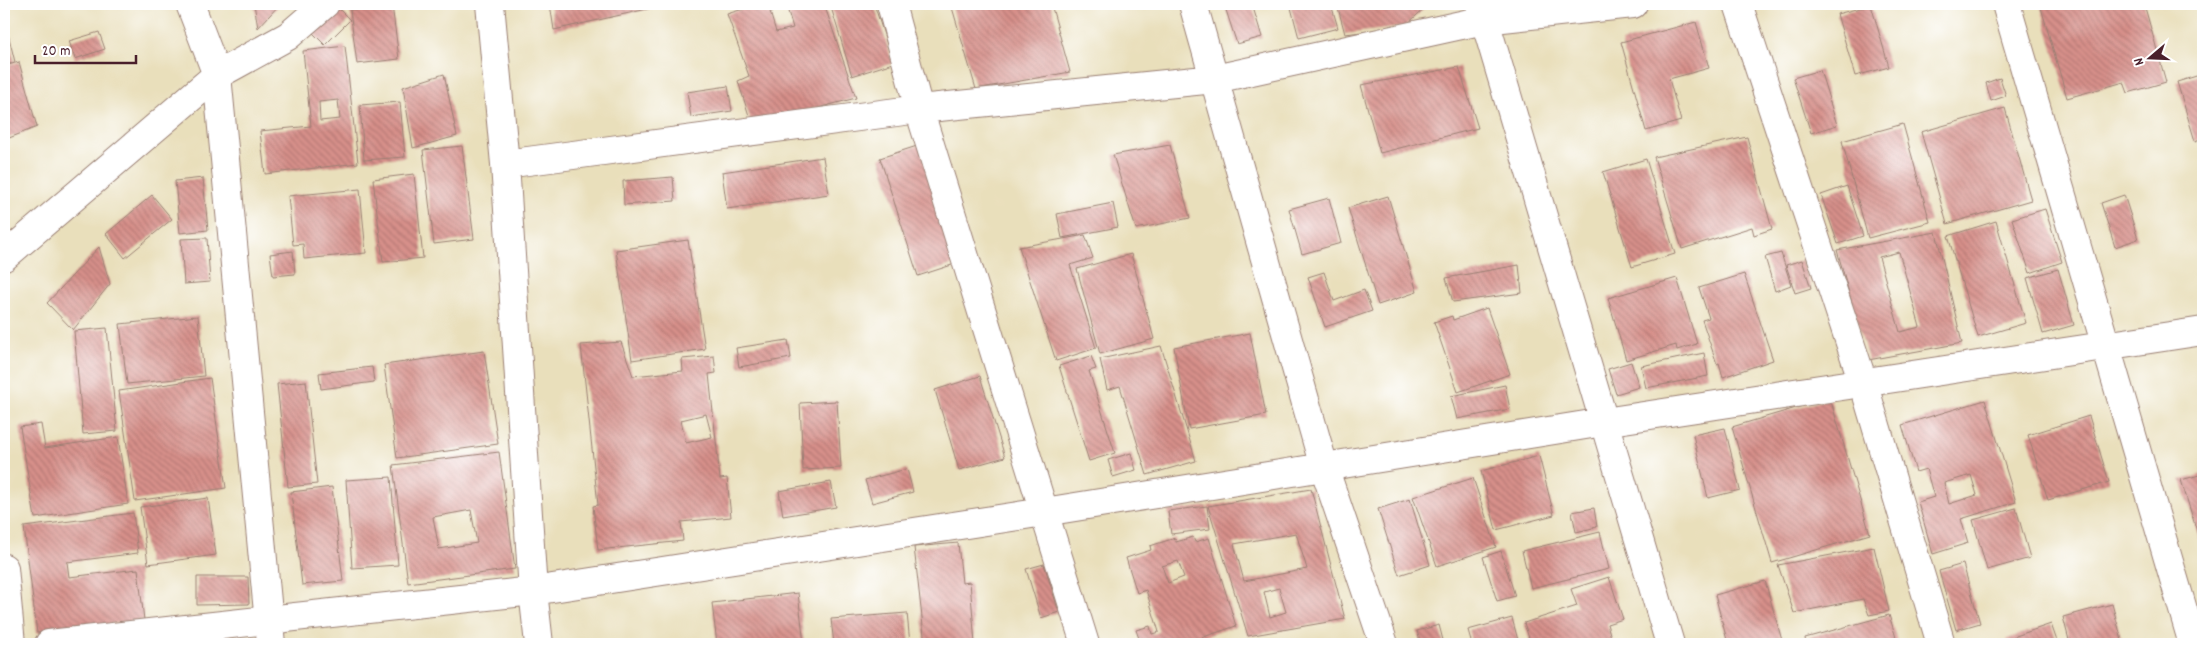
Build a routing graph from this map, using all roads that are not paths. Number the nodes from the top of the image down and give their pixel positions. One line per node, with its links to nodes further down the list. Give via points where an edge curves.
1 (190, 4): 10 (street)
2 (325, 4): 10 (street, via 288,36)
3 (490, 4): 13 (street)
4 (891, 4): 12 (street)
5 (1193, 4): 11 (street)
6 (1633, 4): 9 (street)
7 (1738, 4): 17 (street)
8 (2006, 4): 16 (street)
9 (1482, 12): 11 (street); 18 (street)
10 (217, 74): 14 (street); 23 (street)
11 (1215, 79): 12 (street); 19 (street)
12 (918, 109): 13 (street); 20 (street)
13 (505, 164): 22 (street)
14 (4, 257)
15 (2203, 331): 16 (street)
16 (2106, 346): 17 (street); 31 (street)
17 (1863, 382): 18 (street); 30 (street)
18 (1604, 422): 19 (street); 29 (street)
19 (1324, 467): 20 (street); 28 (street)
20 (1044, 512): 22 (street); 27 (street)
21 (4, 568): 24 (street)
22 (534, 591): 23 (street); 26 (street)
23 (270, 632): 25 (street)
24 (11, 644)
25 (49, 644)
26 (539, 644)
27 (1086, 644)
28 (1384, 644)
29 (1670, 644)
30 (1941, 644)
31 (2193, 644)

